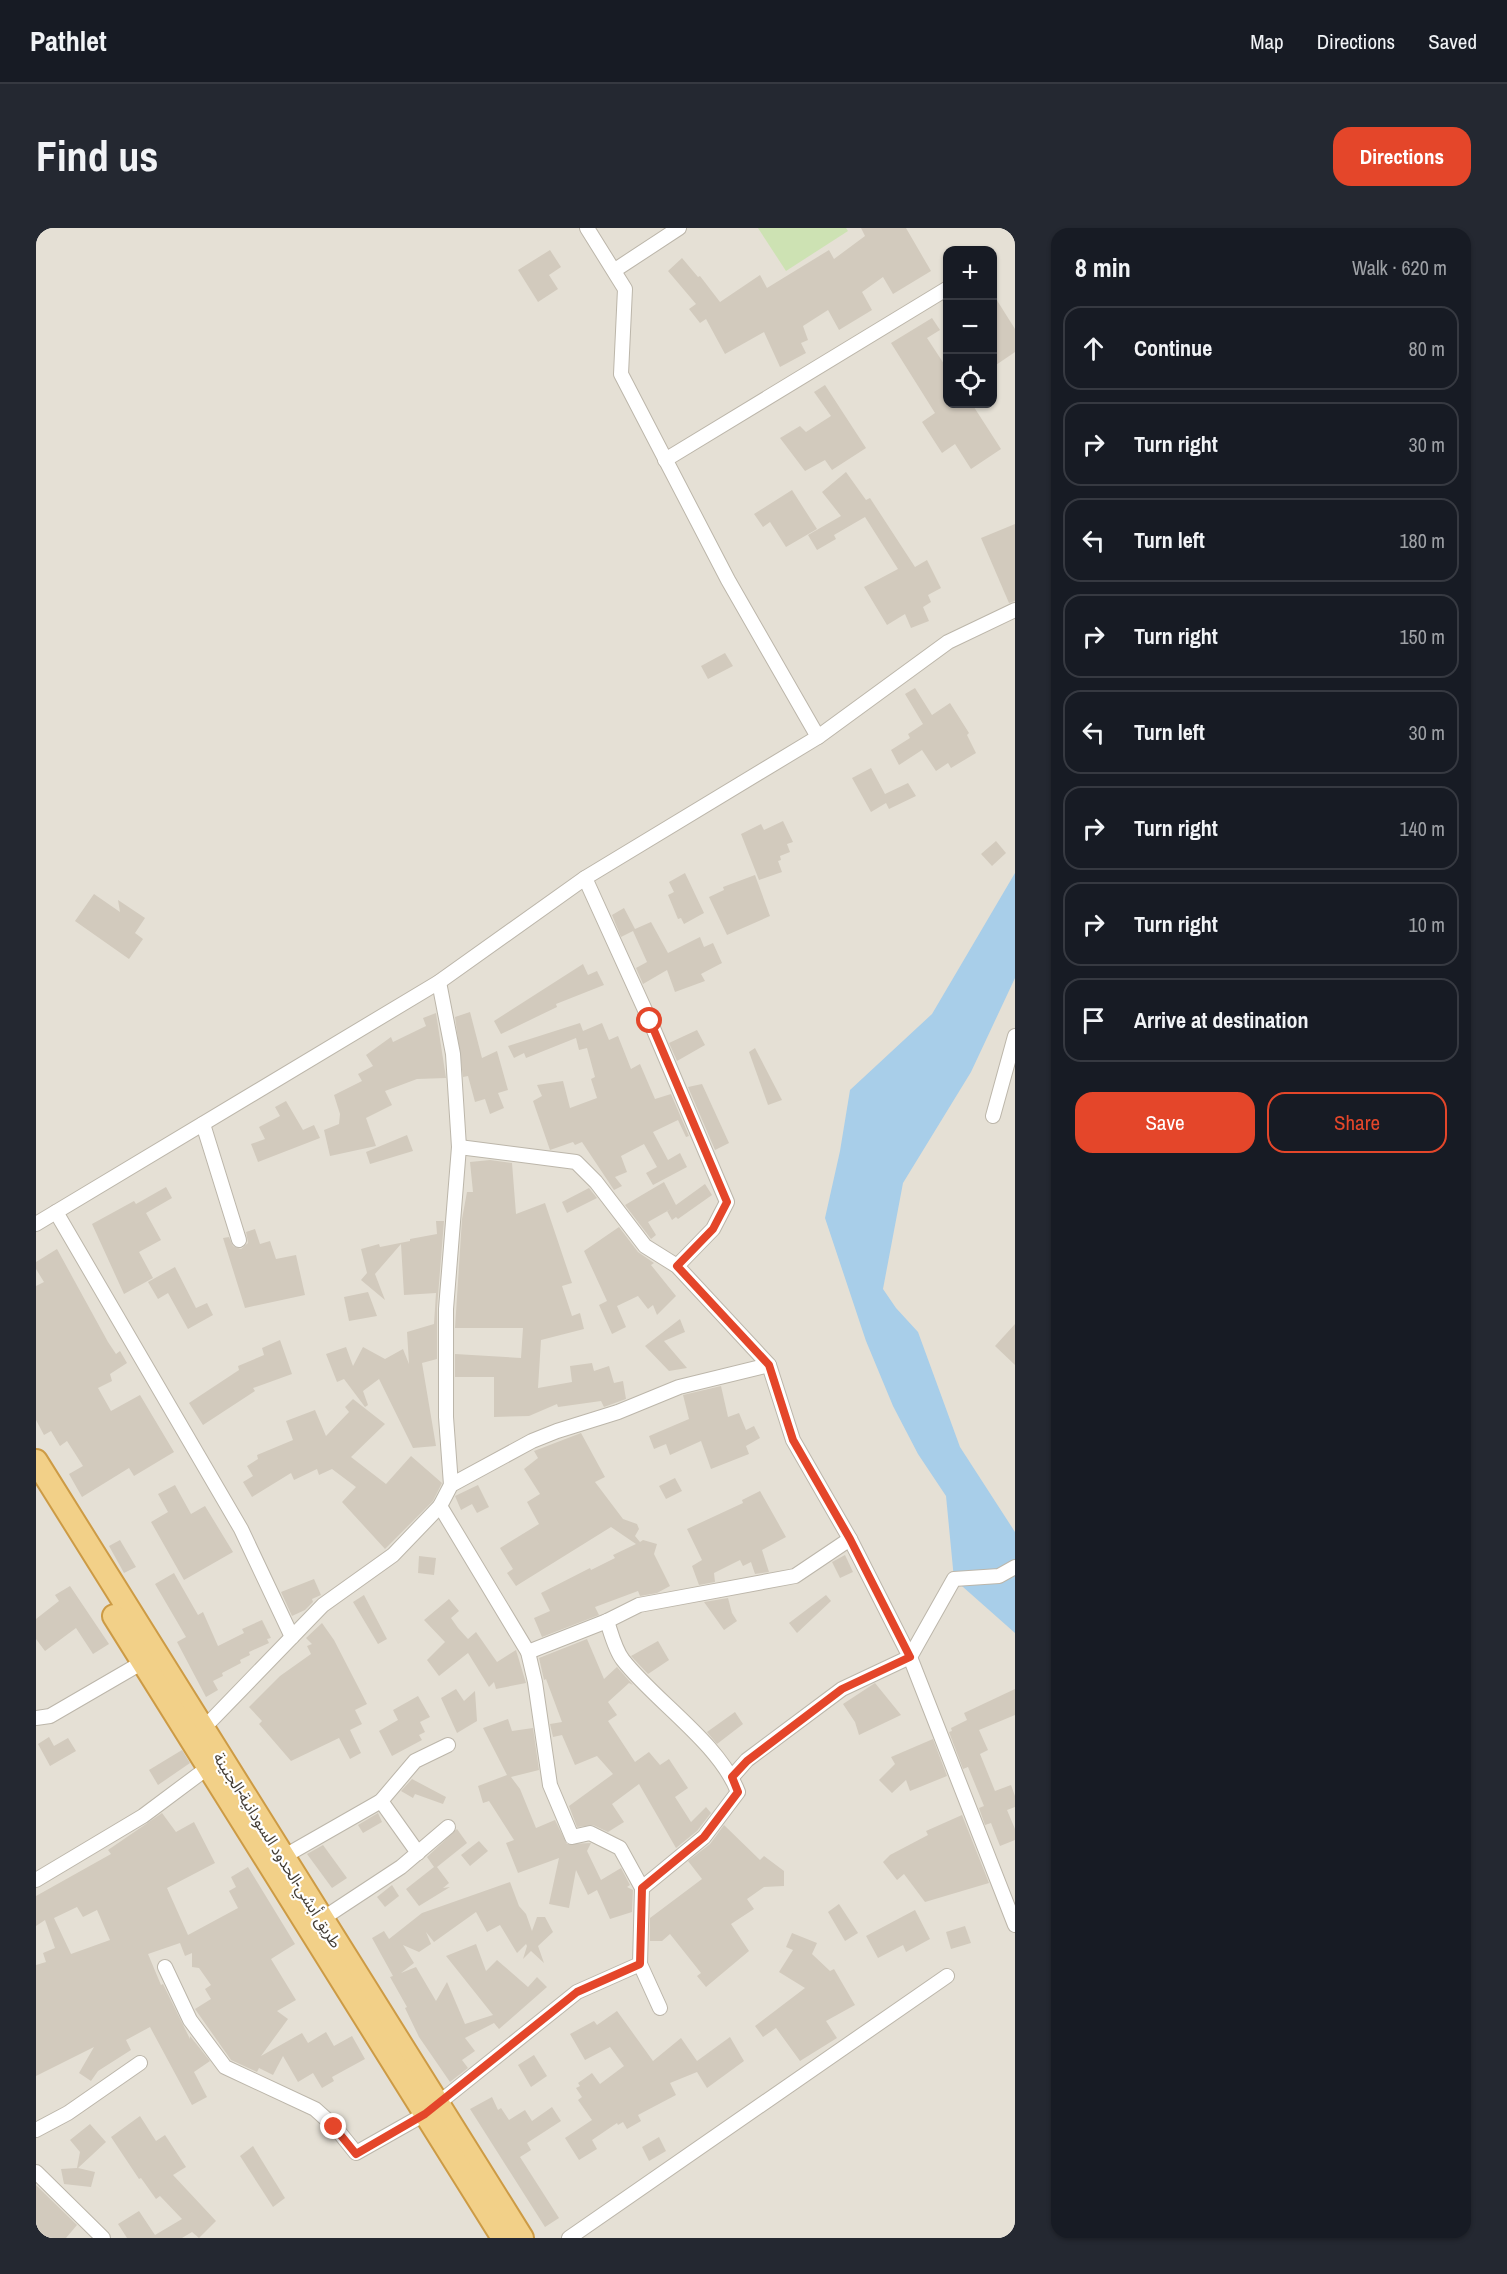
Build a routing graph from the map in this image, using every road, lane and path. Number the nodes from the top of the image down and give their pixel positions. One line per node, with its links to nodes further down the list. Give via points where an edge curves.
1 (587, 228): 3 (street)
2 (679, 228): 3 (street)
3 (615, 270): 5 (street, via 625,289 621,374)
4 (943, 291): 5 (street)
5 (665, 460): 7 (street)
6 (1015, 610): 7 (street, via 948,642)
7 (818, 737): 8 (street)
8 (585, 878): 9 (street); 17 (street, via 727,1202 713,1229)
9 (439, 982): 12 (street); 13 (street, via 453,1053)
10 (1015, 1036): 11 (street)
11 (993, 1116)
12 (203, 1124): 14 (street); 16 (street)
13 (459, 1147): 17 (street, via 576,1162 645,1246); 20 (street, via 446,1309)
14 (56, 1212): 15 (street); 26 (street, via 241,1529)
15 (36, 1224)
16 (239, 1240)
17 (677, 1266): 18 (street)
18 (769, 1365): 20 (street, via 678,1387 557,1431); 23 (street, via 793,1440)
19 (36, 1461): 31 (highway, طريق أبشي-الحدود السودانية-الجنينة)
20 (451, 1485): 22 (street)
21 (36, 1490): 29 (highway)
22 (440, 1506): 26 (street, via 393,1555 323,1605); 27 (street)
23 (850, 1539): 25 (street, via 795,1576 657,1600); 28 (street)
24 (1015, 1567): 28 (street, via 999,1576 954,1579)
25 (607, 1621): 27 (street); 34 (street, via 621,1659)
26 (292, 1637): 31 (street)
27 (528, 1652): 40 (street, via 550,1785 572,1837 590,1833 620,1848)
28 (910, 1657): 34 (street, via 842,1689 747,1761); 42 (street)
29 (143, 1662): 30 (street, via 50,1716); 31 (highway)
30 (36, 1718)
31 (196, 1735): 33 (highway, طريق أبشي-الحدود السودانية-الجنينة)
32 (448, 1745): 35 (street, via 415,1761)
33 (214, 1763): 38 (highway, طريق أبشي-الحدود السودانية-الجنينة); 39 (street, via 143,1815); 48 (highway)
34 (732, 1777): 40 (street, via 738,1792 704,1837)
35 (381, 1801): 37 (street); 38 (street)
36 (448, 1827): 37 (street)
37 (418, 1853): 41 (street)
38 (283, 1857): 41 (highway, طريق أبشي-الحدود السودانية-الجنينة)
39 (36, 1880)
40 (642, 1888): 43 (street)
41 (322, 1919): 48 (highway, طريق أبشي-الحدود السودانية-الجنينة)
42 (1015, 1925)
43 (640, 1964): 46 (street); 48 (street, via 577,1992)
44 (165, 1967): 48 (street, via 190,2020 225,2067 315,2109 356,2154)
45 (946, 1976): 54 (street)
46 (660, 2008)
47 (141, 2063): 49 (street)
48 (431, 2109): 52 (highway); 53 (highway, طريق أبشي-الحدود السودانية-الجنينة)
49 (36, 2130)
50 (36, 2172): 51 (street)
51 (103, 2238)
52 (503, 2238)
53 (522, 2238)
54 (569, 2238)

